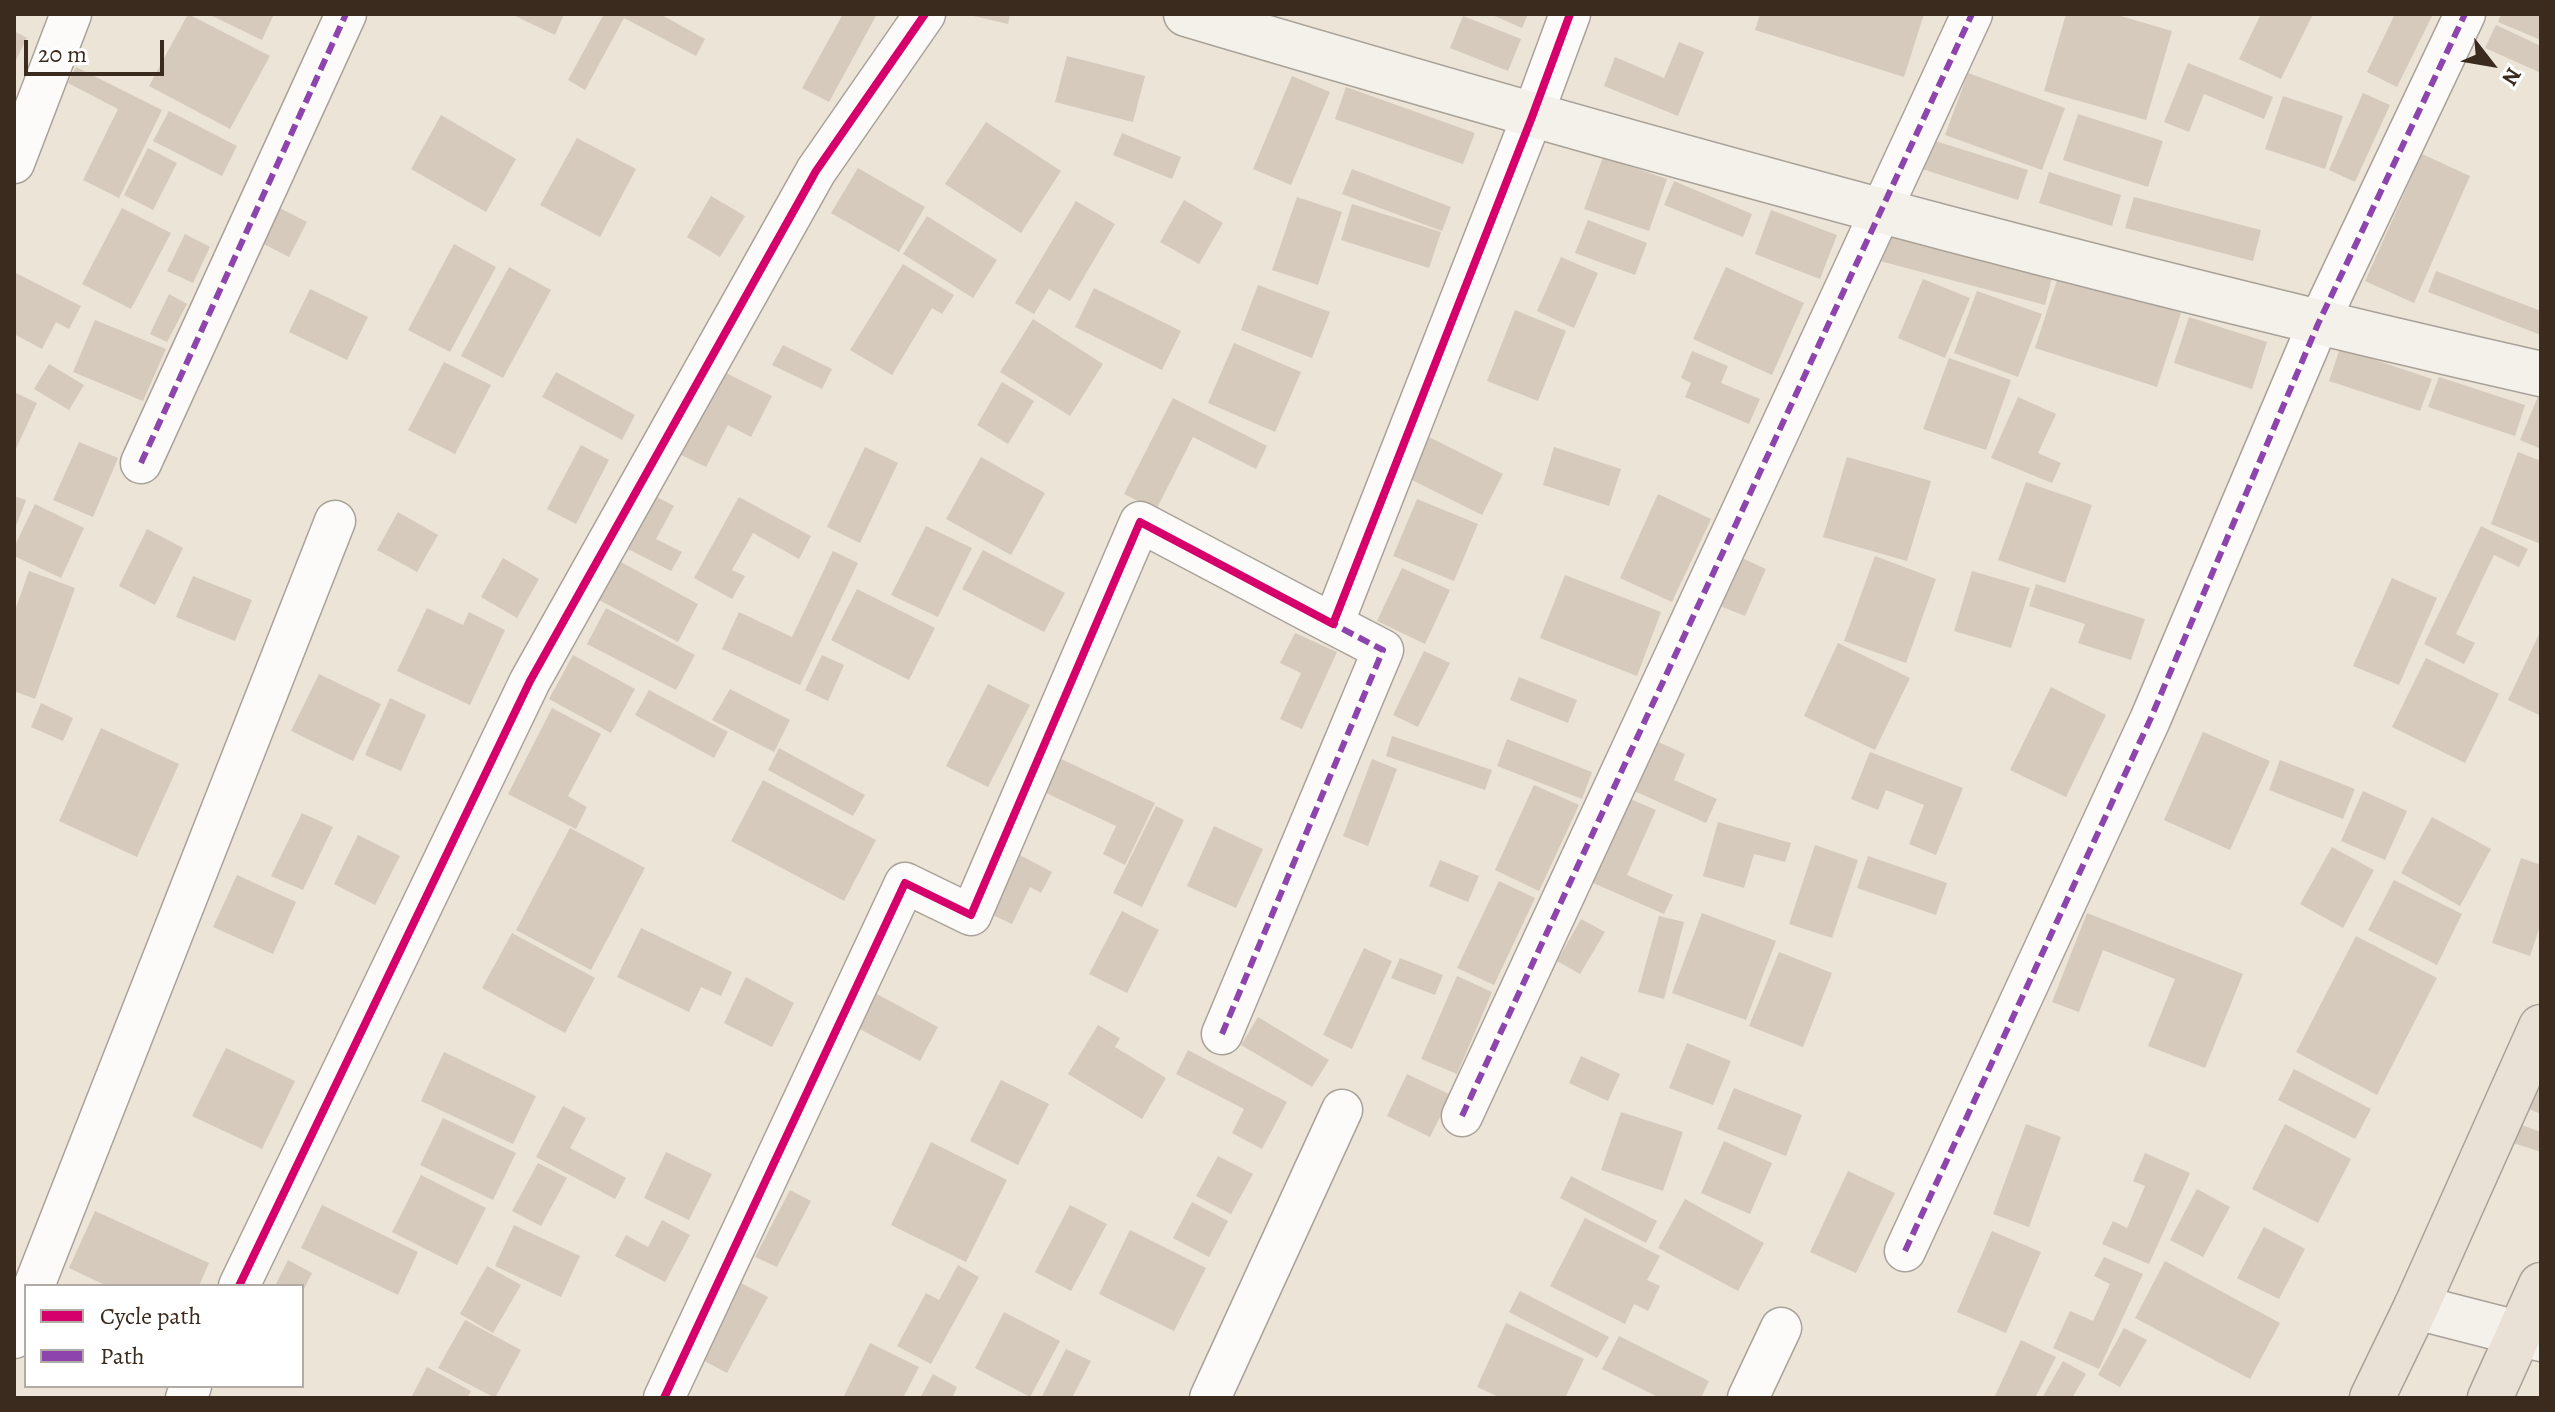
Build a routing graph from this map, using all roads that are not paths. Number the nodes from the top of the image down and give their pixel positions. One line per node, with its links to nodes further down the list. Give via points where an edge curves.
1 (71, 14): 9 (street)
2 (346, 14): 13 (street)
3 (925, 14): 22 (street, via 816,171 530,681)
4 (1186, 14): 8 (street)
5 (1570, 14): 8 (street)
6 (1972, 14): 10 (street)
7 (2465, 14): 11 (street)
8 (1532, 117): 10 (street); 15 (street)
9 (14, 163)
10 (1881, 210): 11 (street); 19 (street)
11 (2318, 324): 12 (street); 20 (street, via 2150,720)
12 (2541, 374)
13 (141, 463)
14 (335, 521): 21 (street)
15 (1333, 624): 17 (street, via 1383,650); 29 (street, via 1140,522 971,915 905,883)
16 (2541, 1027): 24 (main road)
17 (1222, 1034)
18 (1342, 1110): 30 (street)
19 (1462, 1116)
20 (1905, 1251)
21 (35, 1284)
22 (240, 1284)
23 (2541, 1285): 27 (main road)
24 (2416, 1307): 27 (street); 32 (main road)
25 (24, 1313): 28 (street)
26 (1781, 1328): 31 (street)
27 (2530, 1336): 33 (main road)
28 (14, 1338)
29 (664, 1398)
30 (1210, 1398)
31 (1748, 1398)
32 (2372, 1398)
33 (2490, 1398)

